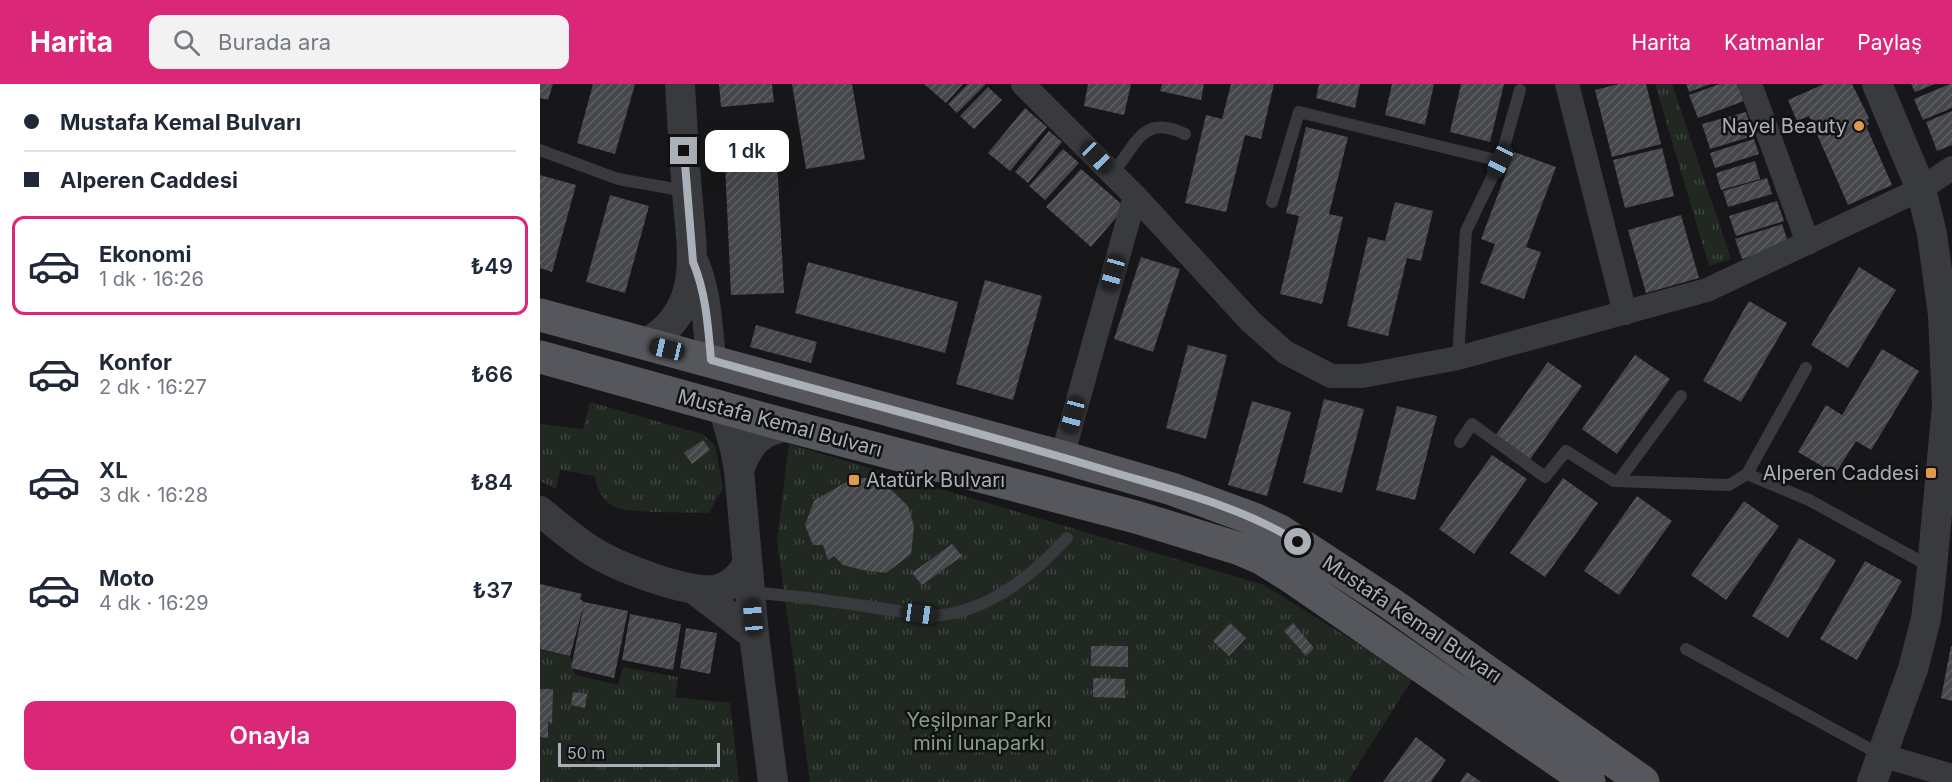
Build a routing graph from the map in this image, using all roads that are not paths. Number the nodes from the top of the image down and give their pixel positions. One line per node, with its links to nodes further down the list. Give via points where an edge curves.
1 (680, 84): 13 (street)
2 (1566, 84): 18 (street)
3 (1750, 84): 16 (street)
4 (1876, 84): 12 (street)
5 (1034, 88): 11 (street)
6 (1520, 90): 9 (lane)
7 (1185, 134): 11 (lane, via 1167,128 1148,129)
8 (540, 150): 13 (lane, via 618,179)
9 (1500, 161): 15 (lane, via 1299,112); 22 (lane, via 1466,231)
10 (1952, 168): 12 (street)
11 (1112, 173): 14 (street)
12 (1921, 189): 16 (street); 26 (street, via 1932,234 1943,315)
13 (687, 191): 17 (street)
14 (1135, 196): 22 (street, via 1251,322 1285,352 1331,376 1362,376); 30 (street)
15 (1272, 201)
16 (1808, 243): 18 (street, via 1707,290)
17 (693, 262): 20 (street, via 680,313); 23 (street, via 705,306)
18 (1625, 313): 22 (street)
19 (540, 315): 20 (main road, Mustafa Kemal Bulvarı)
20 (645, 344): 23 (main road, Mustafa Kemal Bulvarı)
21 (540, 357): 27 (main road, Mustafa Kemal Bulvarı)
22 (1458, 358)
23 (711, 360): 27 (main road); 30 (main road, Mustafa Kemal Bulvarı)
24 (1806, 368): 32 (lane)
25 (1681, 396): 33 (lane)
26 (1949, 405): 36 (street)
27 (723, 407): 28 (main road, Mustafa Kemal Bulvarı); 31 (street)
28 (789, 426): 31 (street, via 760,435); 44 (main road, Mustafa Kemal Bulvarı, via 1136,517 1261,558)
29 (1460, 442): 33 (lane, via 1472,424 1545,477 1566,451 1614,481)
30 (1062, 457): 45 (main road, Mustafa Kemal Bulvarı, via 1227,508 1280,531 1497,677)
31 (739, 470): 37 (street)
32 (1747, 474): 33 (lane, via 1729,485); 36 (lane, via 1809,500)
33 (1619, 480)
34 (540, 511): 38 (street, via 594,553 641,575)
35 (1067, 538): 37 (lane, via 1015,586 981,606 953,615 932,616 809,598)
36 (1932, 568): 41 (street, via 1926,619 1913,669)
37 (749, 578): 38 (street, via 740,577 718,589); 39 (street)
38 (694, 589): 39 (street)
39 (754, 635): 43 (street)
40 (1686, 650): 41 (lane)
41 (1876, 768): 42 (street); 46 (street)
42 (1952, 776)
43 (773, 782)
44 (1588, 782)
45 (1643, 782)
46 (1854, 782)

